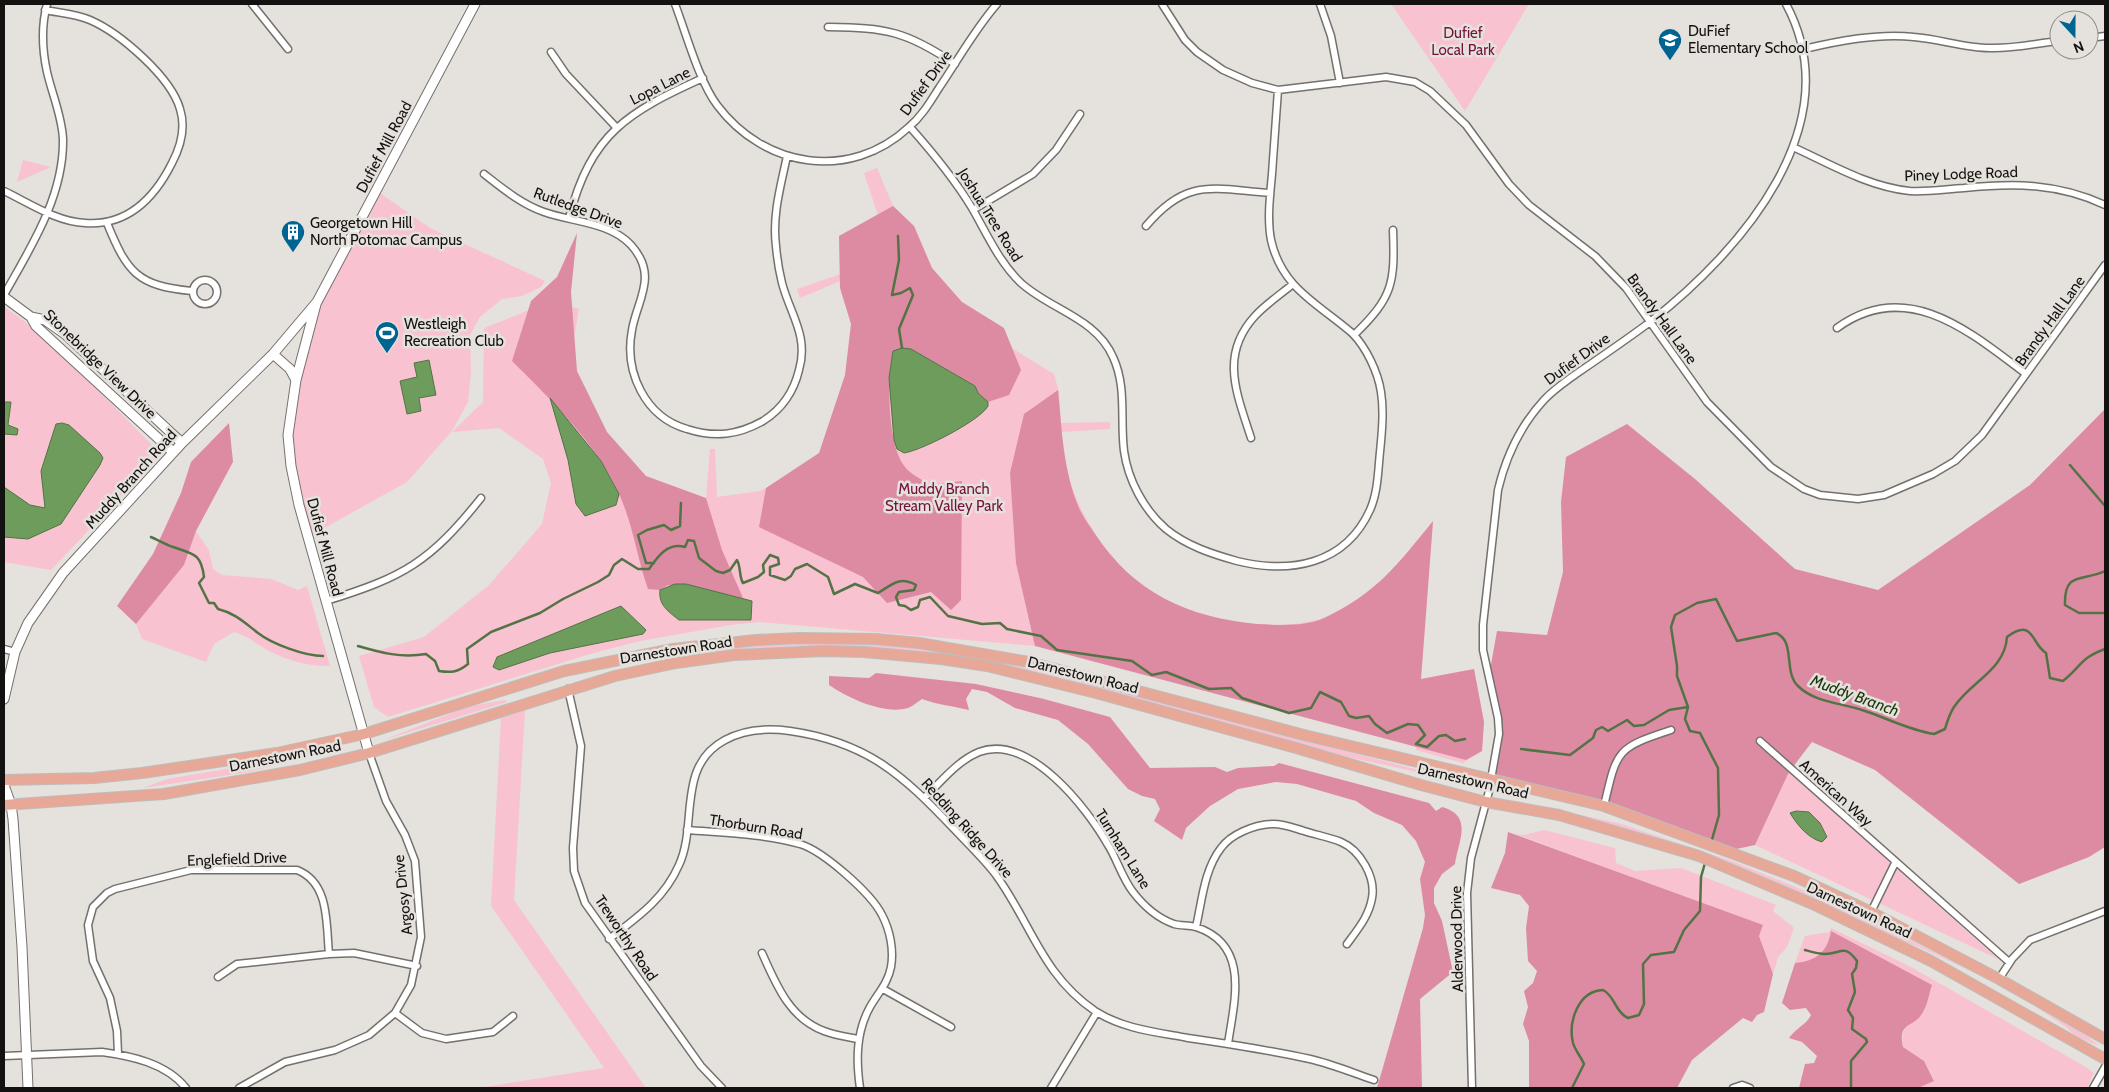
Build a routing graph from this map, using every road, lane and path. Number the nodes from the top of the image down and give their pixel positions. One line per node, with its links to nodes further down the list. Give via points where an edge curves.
1 (252, 4): 11 (street)
2 (476, 4): 37 (main road, Dufief Mill Road)
3 (675, 4): 15 (street, Dufief Drive)
4 (997, 4): 14 (street, Dufief Drive)
5 (1162, 4): 17 (street, Brandy Hall Lane, via 1185,40 1197,52 1234,77)
6 (1320, 4): 16 (street, via 1329,29)
7 (1786, 4): 12 (street, Dufief Drive)
8 (46, 7): 28 (street, via 42,34 44,52 63,139 59,178); 30 (street, via 90,20 129,45 172,90 181,110 182,140 164,180 147,202)
9 (828, 27): 14 (street, via 899,33 924,43)
10 (2049, 42): 12 (street, via 1992,48 1894,36 1848,40)
11 (288, 49)
12 (1804, 50): 21 (street, Dufief Drive, via 1806,100)
13 (551, 52): 19 (street, via 566,74)
14 (955, 64): 20 (street, Dufief Drive)
15 (703, 78): 19 (street, Lopa Lane, via 653,101); 22 (street, Dufief Drive, via 716,105 736,128 757,144)
16 (1340, 82): 17 (street, Brandy Hall Lane); 39 (street, Brandy Hall Lane, via 1386,77 1415,82 1430,91 1466,125 1529,205 1579,242 1626,288)
17 (1278, 90): 25 (street, Joshua Tree Road)
18 (1080, 114): 27 (street, via 1056,150 1033,174)
19 (616, 127): 29 (street, Lopa Lane, via 585,169)
20 (910, 127): 22 (street, Dufief Drive, via 881,148 858,157 825,162); 27 (street, Joshua Tree Road, via 950,173)
21 (1793, 147): 26 (street, Piney Lodge Road, via 1874,183 1894,188 1911,191 2038,185 2084,195); 39 (street, Dufief Drive, via 1780,174 1736,239 1693,287)
22 (787, 156): 29 (street, Rutledge Drive, via 775,216 775,245 782,283 800,327 802,356 785,400 771,416 740,431 713,436 679,427 653,408 640,392 630,353 632,329 645,290 644,268 631,245 617,233)
23 (484, 174): 29 (street, Rutledge Drive, via 528,205)
24 (4, 191): 28 (street)
25 (1270, 193): 31 (street, via 1216,189 1185,193 1159,210); 34 (street, Joshua Tree Road, via 1272,241 1278,259)
26 (2105, 205)
27 (973, 210): 41 (street, Joshua Tree Road, via 1006,267 1022,283 1104,340 1120,374 1124,451 1137,490 1147,508 1168,530 1188,544 1215,555 1252,565 1280,568 1304,565 1344,544 1359,528 1370,510 1377,487 1382,410 1378,377)
28 (48, 212): 30 (street, via 69,221); 36 (street)
29 (569, 218)
30 (108, 223): 35 (street, via 121,256 139,276 156,285)
31 (1146, 226)
32 (1393, 230): 41 (street, via 1394,267 1387,297)
33 (2105, 265): 43 (street, Brandy Hall Lane)
34 (1293, 284): 41 (street, Joshua Tree Road, via 1309,301); 45 (street, via 1256,315 1242,332 1236,349 1233,372 1236,392)
35 (192, 291)
36 (4, 296): 38 (main road, Stonebridge View Drive)
37 (317, 302): 42 (main road, Muddy Branch Road); 44 (main road, Dufief Mill Road)
38 (30, 317): 46 (main road, Stonebridge View Drive, via 45,320 65,334); 47 (main road, Stonebridge View Drive)
39 (1649, 323): 43 (street, Brandy Hall Lane, via 1707,402 1771,467 1804,489 1836,497 1858,499 1892,493 1955,461 1982,435); 59 (street, Dufief Drive, via 1545,398 1520,431 1503,468 1482,625 1483,650 1499,734)
40 (1837, 328): 43 (street, via 1852,318 1877,309 1924,312 1948,319 1968,330)
41 (1354, 335)
42 (273, 354): 44 (main road, via 286,364); 46 (main road, Muddy Branch Road)
43 (2026, 374)
44 (296, 380): 49 (main road, Dufief Mill Road, via 288,435 291,466)
45 (1251, 438)
46 (182, 443): 47 (main road, Muddy Branch Road)
47 (173, 452): 51 (main road, Muddy Branch Road, via 58,579 28,623)
48 (481, 498): 49 (street, via 444,542 417,564 367,588)
49 (326, 601): 55 (main road, Dufief Mill Road)
50 (4, 649): 51 (street)
51 (15, 652): 53 (main road, Muddy Branch Road)
52 (568, 689): 57 (main road, Darnestown Road); 63 (main road, Darnestown Road, via 647,669 780,652 864,652 941,660 986,666 1096,693); 71 (street, Treworthy Road, via 581,746 574,871 585,903)
53 (4, 699)
54 (1671, 730): 65 (street, via 1624,748 1618,757)
55 (364, 734): 57 (main road, Dufief Mill Road); 58 (main road, Darnestown Road, via 204,766 94,778); 59 (main road, Darnestown Road, via 564,672 644,653 756,640 868,639 994,654)
56 (1760, 741): 67 (street, American Way)
57 (369, 753): 64 (main road, Darnestown Road, via 300,770 164,794); 76 (street, Argosy Drive, via 386,801 406,835 415,861 421,937)
58 (4, 780)
59 (1490, 780): 61 (street, Dufief Drive); 65 (main road, Darnestown Road)
60 (4, 785): 64 (main road)
61 (1489, 791): 63 (street, Alderwood Drive)
62 (924, 798): 66 (street, Redding Ridge Drive, via 892,770 851,746 812,734 756,729 725,740 702,760 693,779); 70 (street, Turnham Lane, via 958,765 979,752 994,749 1018,753 1038,764 1093,820 1130,889 1142,903 1174,924); 80 (street, Redding Ridge Drive, via 994,873 1015,903 1038,951 1052,971)
63 (1486, 802): 90 (main road, Darnestown Road, via 1558,815 1712,861 1816,905 1931,961); 99 (street, Alderwood Drive, via 1468,883)
64 (8, 805): 88 (main road)
65 (1604, 806): 69 (main road, Darnestown Road, via 1794,876)
66 (687, 830): 71 (street, Redding Ridge Drive, via 681,863 666,890 651,907); 79 (street, Thorburn Road, via 800,844 834,863 882,914 891,941 892,959)
67 (1895, 863): 69 (street); 75 (street, American Way)
68 (2105, 911): 75 (street, via 2030,940)
69 (1871, 912): 78 (main road, Darnestown Road)
70 (1196, 927): 72 (street, via 1208,873 1220,849 1250,828 1282,825 1342,842 1365,864 1372,898 1367,916); 86 (street, Turnham Lane, via 1221,943 1235,964 1237,984)
71 (609, 939): 96 (street, Treworthy Road, via 701,1066)
72 (1347, 944)
73 (762, 953): 84 (street, via 780,993 798,1015 823,1031)
74 (329, 954): 76 (street, via 354,953); 77 (street, via 237,964); 87 (street, Englefield Drive, via 322,897 312,879 297,870 191,870 106,893 93,907 88,925 93,961 114,1012)
75 (2009, 962): 78 (street)
76 (417, 966): 81 (street, Argosy Drive, via 412,985)
77 (218, 977)
78 (1999, 979): 85 (main road, Darnestown Road)
79 (883, 989): 83 (street); 84 (street, Thorburn Road, via 870,1008)
80 (1097, 1012): 86 (street, Redding Ridge Drive, via 1139,1030); 98 (street)
81 (394, 1013): 82 (street, via 422,1033 446,1039 493,1032); 95 (street, Argosy Drive, via 356,1042 285,1062)
82 (513, 1016)
83 (951, 1027)
84 (858, 1039): 97 (street, Thorburn Road)
85 (2105, 1039)
86 (1228, 1044): 92 (street, Redding Ridge Drive, via 1312,1060)
87 (118, 1054): 88 (street); 94 (street, via 142,1059 168,1073)
88 (28, 1055): 89 (street); 93 (main road)
89 (4, 1056)
90 (2105, 1059)
91 (2105, 1067): 102 (street)
92 (1374, 1080)
93 (28, 1088)
94 (186, 1088)
95 (239, 1088)
96 (722, 1088)
97 (860, 1088)
98 (1051, 1088)
99 (1472, 1088)
100 (1733, 1088): 101 (street)
101 (1750, 1088)
102 (2093, 1088)

